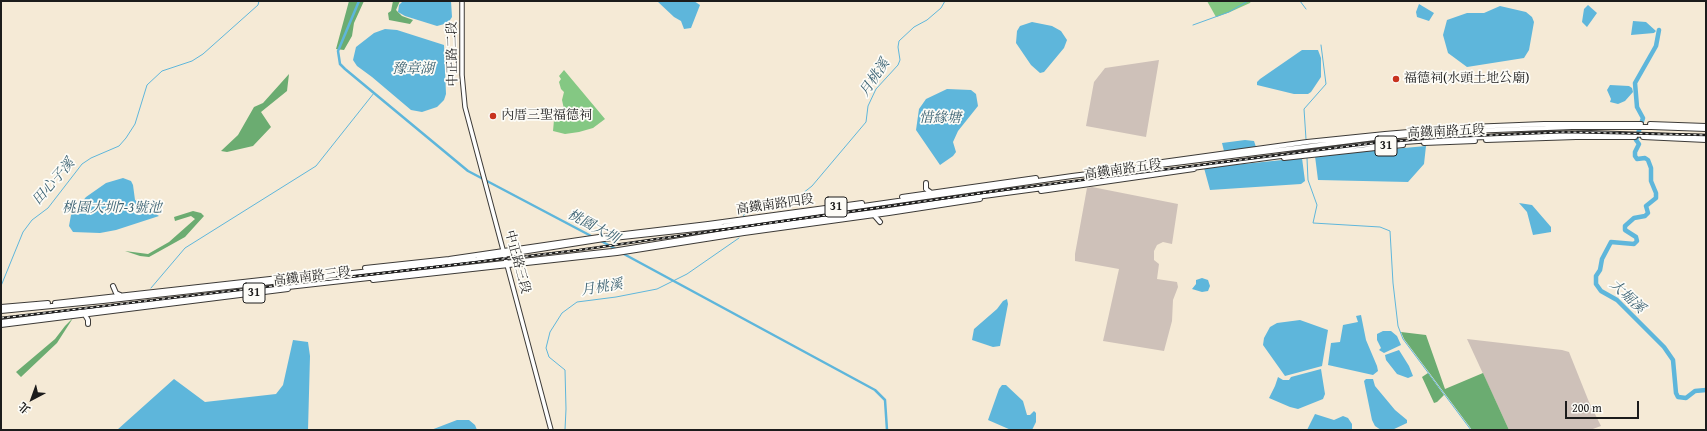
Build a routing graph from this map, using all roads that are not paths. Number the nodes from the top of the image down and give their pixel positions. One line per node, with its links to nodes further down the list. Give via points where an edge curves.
1 (462, 1): 2 (main road, 中正路二段, via 462,76)
2 (465, 107): 44 (main road, 中正路三段)
3 (1586, 124): 4 (main road, 高鐵南路五段 / 31); 5 (main road); 8 (main road, 高鐵南路五段 / 31, via 1490,126)
4 (1706, 126)
5 (1572, 127): 6 (main road, 高鐵南路五段 / 31); 12 (main road, 高鐵南路五段 / 31, via 1445,132)
6 (1706, 129)
7 (1591, 134): 9 (main road, 高鐵南路五段 / 31); 10 (main road); 11 (main road, 高鐵南路五段 / 31)
8 (1358, 136): 12 (main road); 16 (main road, 高鐵南路五段 / 31)
9 (1519, 136): 13 (main road); 15 (main road, 高鐵南路五段 / 31)
10 (1576, 137): 13 (main road, 高鐵南路五段 / 31); 14 (main road, 高鐵南路五段 / 31)
11 (1706, 137)
12 (1375, 138): 18 (main road, 高鐵南路五段 / 31)
13 (1533, 138): 17 (main road, 高鐵南路五段 / 31, via 1418,143)
14 (1706, 140)
15 (1345, 147): 17 (main road); 20 (main road, 高鐵南路五段 / 31)
16 (1233, 152): 18 (main road); 19 (main road, 高鐵南路五段 / 31)
17 (1331, 152): 21 (main road, 高鐵南路五段 / 31)
18 (1221, 157): 19 (main road, 高鐵南路五段 / 31)
19 (1073, 174): 23 (main road, 高鐵南路四段 / 31); 25 (main road, 高鐵南路四段 / 31)
20 (1099, 180): 21 (main road); 24 (main road, 高鐵南路五段 / 31)
21 (1114, 181): 24 (main road, 高鐵南路五段 / 31)
22 (926, 183): 26 (main road, via 927,191)
23 (981, 186): 25 (main road); 26 (main road, 高鐵南路四段 / 31)
24 (1069, 186): 28 (main road, 高鐵南路四段 / 31); 29 (main road, 高鐵南路四段 / 31)
25 (995, 187): 27 (main road, 高鐵南路四段 / 31)
26 (931, 193): 33 (main road, 高鐵南路四段 / 31)
27 (918, 197): 30 (main road, 高鐵南路四段 / 31); 31 (main road, via 915,201)
28 (969, 198): 29 (main road); 31 (main road, 高鐵南路四段 / 31)
29 (984, 198): 34 (main road, 高鐵南路四段 / 31)
30 (886, 202): 32 (main road, via 888,205); 35 (main road, 高鐵南路四段 / 31)
31 (918, 206): 32 (main road, 高鐵南路四段 / 31)
32 (885, 211): 38 (main road, 高鐵南路四段 / 31)
33 (776, 215): 35 (main road); 37 (main road, 高鐵南路四段 / 31)
34 (874, 215): 36 (main road); 40 (main road, 高鐵南路四段 / 31)
35 (794, 216): 39 (main road, 高鐵南路四段 / 31)
36 (880, 222)
37 (682, 227): 39 (main road); 41 (main road, 高鐵南路四段 / 31)
38 (755, 228): 40 (main road); 42 (main road, 高鐵南路四段 / 31)
39 (668, 232): 41 (main road, 高鐵南路四段 / 31)
40 (744, 233): 43 (main road, 高鐵南路四段 / 31)
41 (592, 239): 44 (main road, 31)
42 (662, 243): 43 (main road); 45 (main road, 高鐵南路四段 / 31)
43 (674, 244): 45 (main road, 高鐵南路四段 / 31, via 617,253)
44 (504, 253): 45 (main road, 中正路三段); 49 (main road, 高鐵南路三段 / 31); 52 (main road, 高鐵南路三段 / 31)
45 (507, 263): 46 (main road, 高鐵南路三段 / 31); 47 (main road, 高鐵南路三段 / 31); 60 (main road, 中正路三段)
46 (387, 275): 47 (main road); 50 (main road, 高鐵南路三段 / 31)
47 (378, 279): 51 (main road, 高鐵南路三段 / 31)
48 (113, 286): 49 (main road)
49 (120, 295): 55 (main road, 高鐵南路三段 / 31)
50 (189, 298): 51 (main road); 54 (main road, 高鐵南路三段 / 31)
51 (204, 299): 57 (main road, 高鐵南路三段 / 31)
52 (112, 300): 53 (main road, 高鐵南路三段 / 31); 54 (main road, via 111,304)
53 (90, 302): 55 (main road, 高鐵南路三段 / 31); 56 (main road)
54 (115, 307): 56 (main road, 高鐵南路三段 / 31)
55 (1, 309)
56 (92, 310): 58 (main road, 高鐵南路三段 / 31)
57 (82, 314): 58 (main road, 高鐵南路三段 / 31); 59 (main road, via 85,315)
58 (1, 323)
59 (88, 324)
60 (551, 430)

